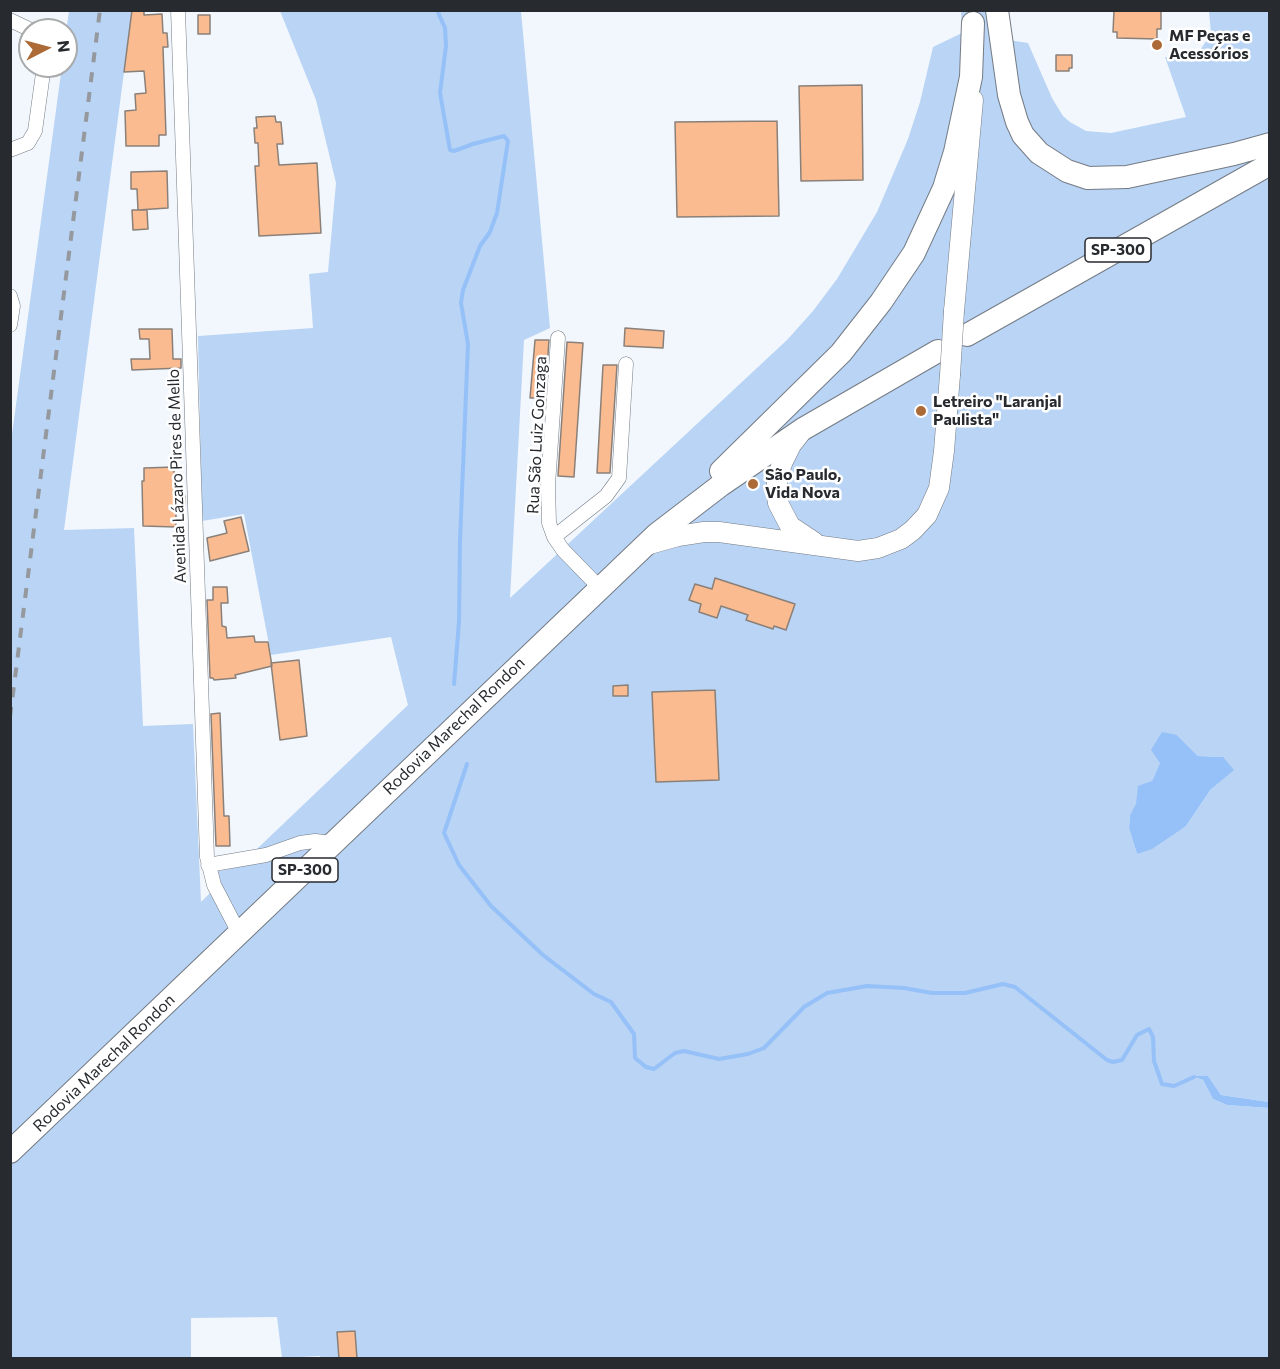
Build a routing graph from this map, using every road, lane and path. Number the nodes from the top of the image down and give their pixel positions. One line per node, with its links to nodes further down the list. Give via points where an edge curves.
1 (178, 10): 20 (street, Avenida Lázaro Pires de Mello)
2 (997, 10): 5 (main road, via 1009,95 1017,122 1039,153 1067,171 1088,178 1127,177)
3 (973, 17): 16 (main road, via 971,77 958,144 944,188 914,253 842,352); 17 (main road, bridge, via 972,122 941,473 934,503 913,530 878,548 858,551)
4 (42, 78): 6 (street, via 35,131 27,142)
5 (1269, 144)
6 (10, 150)
7 (1269, 164): 10 (main road, SP-300)
8 (10, 296): 9 (street)
9 (10, 325)
10 (967, 335)
11 (558, 338): 15 (street, Rua São Luiz Gonzaga, via 548,485 549,523)
12 (938, 351): 14 (main road, Rodovia Marechal Rondon / SP-300)
13 (626, 364): 15 (street, via 619,478 613,489)
14 (803, 429): 16 (main road, Rodovia Marechal Rondon / SP-300, via 721,485); 17 (main road, via 783,461 776,490 790,526)
15 (554, 537): 18 (street, Rua São Luiz Gonzaga)
16 (651, 540): 17 (main road, via 719,532); 18 (main road, Rodovia Marechal Rondon / SP-300)
17 (819, 545)
18 (600, 588): 19 (main road, Rodovia Marechal Rondon / SP-300)
19 (333, 843): 20 (street, via 300,843 266,855); 21 (main road, Rodovia Marechal Rondon / SP-300)
20 (208, 865): 21 (street, Avenida Lázaro Pires de Mello)
21 (239, 933): 22 (main road, Rodovia Marechal Rondon / SP-300)
22 (10, 1152)

